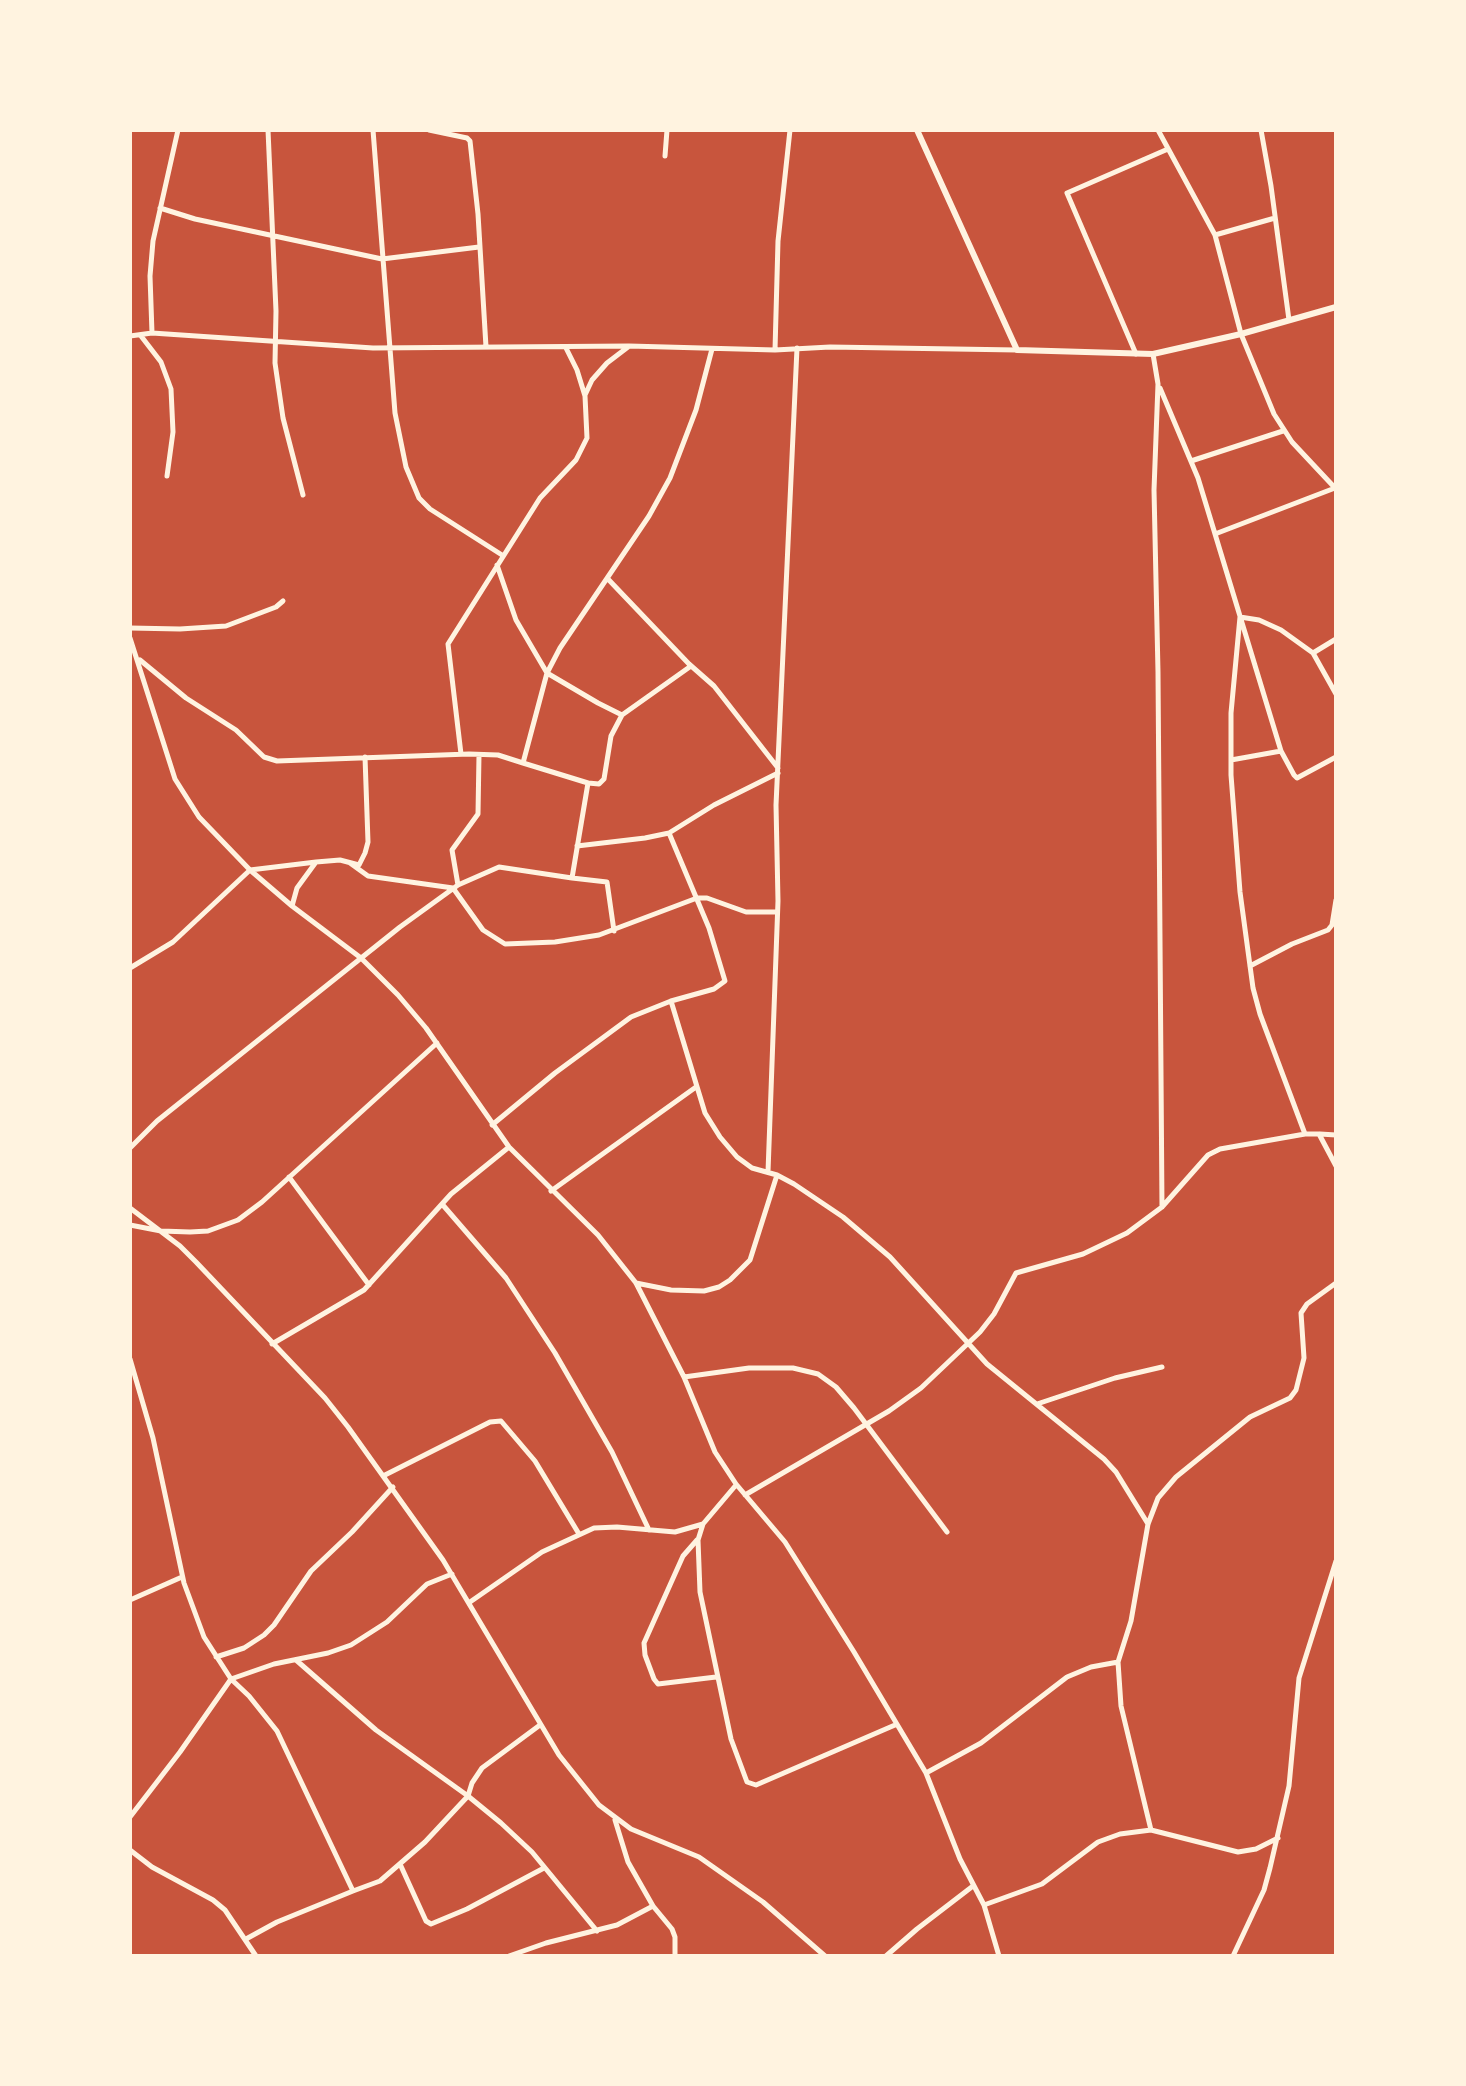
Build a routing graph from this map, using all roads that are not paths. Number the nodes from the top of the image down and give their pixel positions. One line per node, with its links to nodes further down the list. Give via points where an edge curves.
1 (178, 130): 12 (street)
2 (268, 130): 14 (street)
3 (373, 130): 17 (street)
4 (429, 130): 16 (street, via 470,141)
5 (667, 130): 11 (street)
6 (790, 130): 31 (street, via 778,241)
7 (917, 130): 32 (street)
8 (1158, 130): 10 (street)
9 (1261, 130): 13 (street)
10 (1168, 149): 15 (street); 34 (street, via 1067,193)
11 (665, 156)
12 (160, 208): 14 (street); 20 (street, via 150,276)
13 (1275, 218): 15 (street); 19 (street)
14 (271, 235): 17 (street); 24 (street)
15 (1215, 235): 21 (street)
16 (479, 247): 17 (street); 27 (street)
17 (382, 259): 26 (street)
18 (1336, 307): 19 (street)
19 (1289, 320): 21 (street)
20 (152, 333): 22 (street); 24 (street)
21 (1241, 334): 33 (street); 37 (street)
22 (140, 335): 23 (street); 39 (street, via 161,362 171,389)
23 (130, 336)
24 (275, 342): 26 (street); 41 (street, via 283,418)
25 (629, 346): 28 (street); 30 (street); 36 (street, via 592,380)
26 (390, 347): 27 (street); 43 (street, via 398,439 419,498)
27 (486, 347): 28 (street)
28 (566, 348): 36 (street)
29 (797, 348): 31 (street); 32 (street); 64 (street)
30 (712, 349): 31 (street); 45 (street, via 670,478)
31 (775, 350)
32 (1017, 350): 34 (street)
33 (1153, 354): 34 (street); 35 (street)
34 (1137, 355)
35 (1158, 384): 38 (street); 96 (street, via 1154,490)
36 (585, 396): 43 (street, via 582,450 548,487)
37 (1283, 431): 38 (street); 40 (street)
38 (1191, 461): 42 (street)
39 (167, 476)
40 (1336, 488): 42 (street)
41 (303, 495)
42 (1215, 534): 47 (street)
43 (502, 555): 44 (street)
44 (497, 565): 54 (street, via 516,620); 58 (street, via 448,644)
45 (607, 578): 53 (street); 54 (street)
46 (283, 601): 48 (street, via 226,626)
47 (1240, 617): 51 (street, via 1281,630); 57 (street); 62 (street)
48 (130, 628)
49 (130, 638): 52 (street)
50 (1336, 639): 51 (street)
51 (1313, 653): 55 (street)
52 (137, 658): 60 (street, via 236,730 264,757); 70 (street, via 175,779 199,817)
53 (691, 666): 56 (street); 64 (street, via 714,686)
54 (547, 673): 56 (street); 63 (street)
55 (1336, 694)
56 (622, 715): 65 (street, via 611,736 604,779)
57 (1281, 751): 61 (street, via 1297,778); 62 (street)
58 (461, 754): 59 (street); 60 (street)
59 (479, 755): 63 (street); 72 (street, via 478,814 452,850)
60 (365, 757): 69 (street, via 368,842 359,865)
61 (1336, 757)
62 (1231, 760): 79 (street)
63 (523, 763): 65 (street)
64 (778, 771): 66 (street); 76 (street)
65 (588, 783): 67 (street)
66 (669, 833): 67 (street); 73 (street)
67 (577, 846): 71 (street)
68 (316, 862): 69 (street); 70 (street); 75 (street, via 297,888)
69 (350, 863): 72 (street, via 368,876)
70 (250, 870): 75 (street); 80 (street, via 173,942)
71 (572, 878): 72 (street, via 499,867); 77 (street, via 607,882)
72 (456, 886): 77 (street, via 483,930 505,944); 78 (street)
73 (697, 898): 76 (street, via 746,912); 77 (street); 81 (street, via 725,981)
74 (1336, 900): 79 (street, via 1328,930)
75 (292, 906): 78 (street)
76 (777, 912): 91 (street)
77 (614, 931)
78 (361, 958): 82 (street); 89 (street)
79 (1250, 966): 85 (street, via 1260,1014)
80 (130, 968)
81 (671, 1001): 83 (street); 84 (street, via 616,1027)
82 (437, 1043): 84 (street); 93 (street)
83 (696, 1087): 91 (street, via 720,1137 752,1168); 94 (street)
84 (492, 1125): 88 (street)
85 (1305, 1134): 86 (street); 96 (street, via 1208,1155)
86 (1319, 1134): 87 (street); 90 (street)
87 (1336, 1135)
88 (509, 1147): 94 (street); 95 (street)
89 (130, 1148)
90 (1336, 1166)
91 (768, 1172): 92 (street)
92 (777, 1175): 100 (street, via 750,1260 730,1280 704,1291); 103 (street, via 872,1240)
93 (289, 1177): 99 (street, via 225,1226); 102 (street)
94 (551, 1191): 100 (street, via 598,1235)
95 (442, 1204): 102 (street); 116 (street, via 506,1278 555,1353)
96 (1162, 1207): 103 (street, via 1098,1248 1016,1273 994,1314)
97 (130, 1208): 99 (street)
98 (130, 1225): 99 (street)
99 (161, 1231): 104 (street)
100 (636, 1283): 107 (street)
101 (1336, 1283): 115 (street, via 1301,1313 1304,1358 1290,1398 1250,1417 1176,1477 1158,1498)
102 (369, 1285): 104 (street)
103 (966, 1343): 108 (street); 109 (street, via 921,1388)
104 (272, 1344): 110 (street, via 325,1398)
105 (130, 1359): 123 (street, via 153,1438)
106 (1162, 1367): 108 (street)
107 (684, 1377): 109 (street, via 749,1368 818,1374); 111 (street, via 705,1433)
108 (1036, 1405): 115 (street, via 1116,1472)
109 (867, 1424): 113 (street); 117 (street)
110 (385, 1475): 112 (street); 118 (street, via 501,1421 535,1461)
111 (736, 1484): 113 (street); 114 (street)
112 (393, 1487): 121 (street); 127 (street, via 311,1571 264,1635)
113 (745, 1495): 133 (street, via 793,1553)
114 (703, 1524): 116 (street, via 675,1532); 119 (street)
115 (1148, 1524): 129 (street)
116 (649, 1530): 118 (street, via 607,1526)
117 (947, 1532)
118 (579, 1534): 126 (street, via 542,1552)
119 (698, 1540): 130 (street, via 700,1592); 130 (street, via 683,1556 644,1643 645,1655 658,1684)
120 (1336, 1561): 122 (street)
121 (452, 1574): 126 (street); 128 (street, via 427,1584 387,1622 351,1645)
122 (1331, 1574): 124 (street); 139 (street, via 1299,1678 1289,1786)
123 (182, 1577): 125 (street); 127 (street)
124 (1336, 1580)
125 (130, 1600)
126 (470, 1602): 132 (street)
127 (215, 1657): 131 (street)
128 (296, 1660): 131 (street); 135 (street, via 387,1739)
129 (1118, 1662): 134 (street, via 1067,1677 981,1743); 138 (street, via 1121,1706)
130 (716, 1677): 133 (street, via 743,1776 756,1785)
131 (231, 1679): 136 (street); 144 (street, via 277,1731)
132 (540, 1725): 135 (street, via 482,1768); 137 (street, via 581,1785)
133 (895, 1725): 134 (street)
134 (926, 1773): 143 (street)
135 (468, 1796): 141 (street); 142 (street)
136 (130, 1817)
137 (615, 1819): 146 (street, via 628,1862); 152 (street, via 699,1857 763,1902)
138 (1151, 1830): 139 (street, via 1238,1852); 145 (street, via 1098,1842 1042,1884)
139 (1278, 1837): 155 (street, via 1264,1890)
140 (130, 1850): 148 (street, via 213,1900)
141 (400, 1864): 142 (street, via 431,1924); 144 (street, via 380,1881)
142 (544, 1868): 147 (street)
143 (973, 1886): 145 (street); 153 (street)
144 (353, 1891): 148 (street)
145 (984, 1905): 154 (street)
146 (653, 1906): 147 (street); 151 (street, via 672,1929)
147 (597, 1931): 150 (street)
148 (246, 1939): 149 (street)
149 (256, 1956)
150 (509, 1956)
151 (675, 1956)
152 (825, 1956)
153 (886, 1956)
154 (999, 1956)
155 (1233, 1956)

